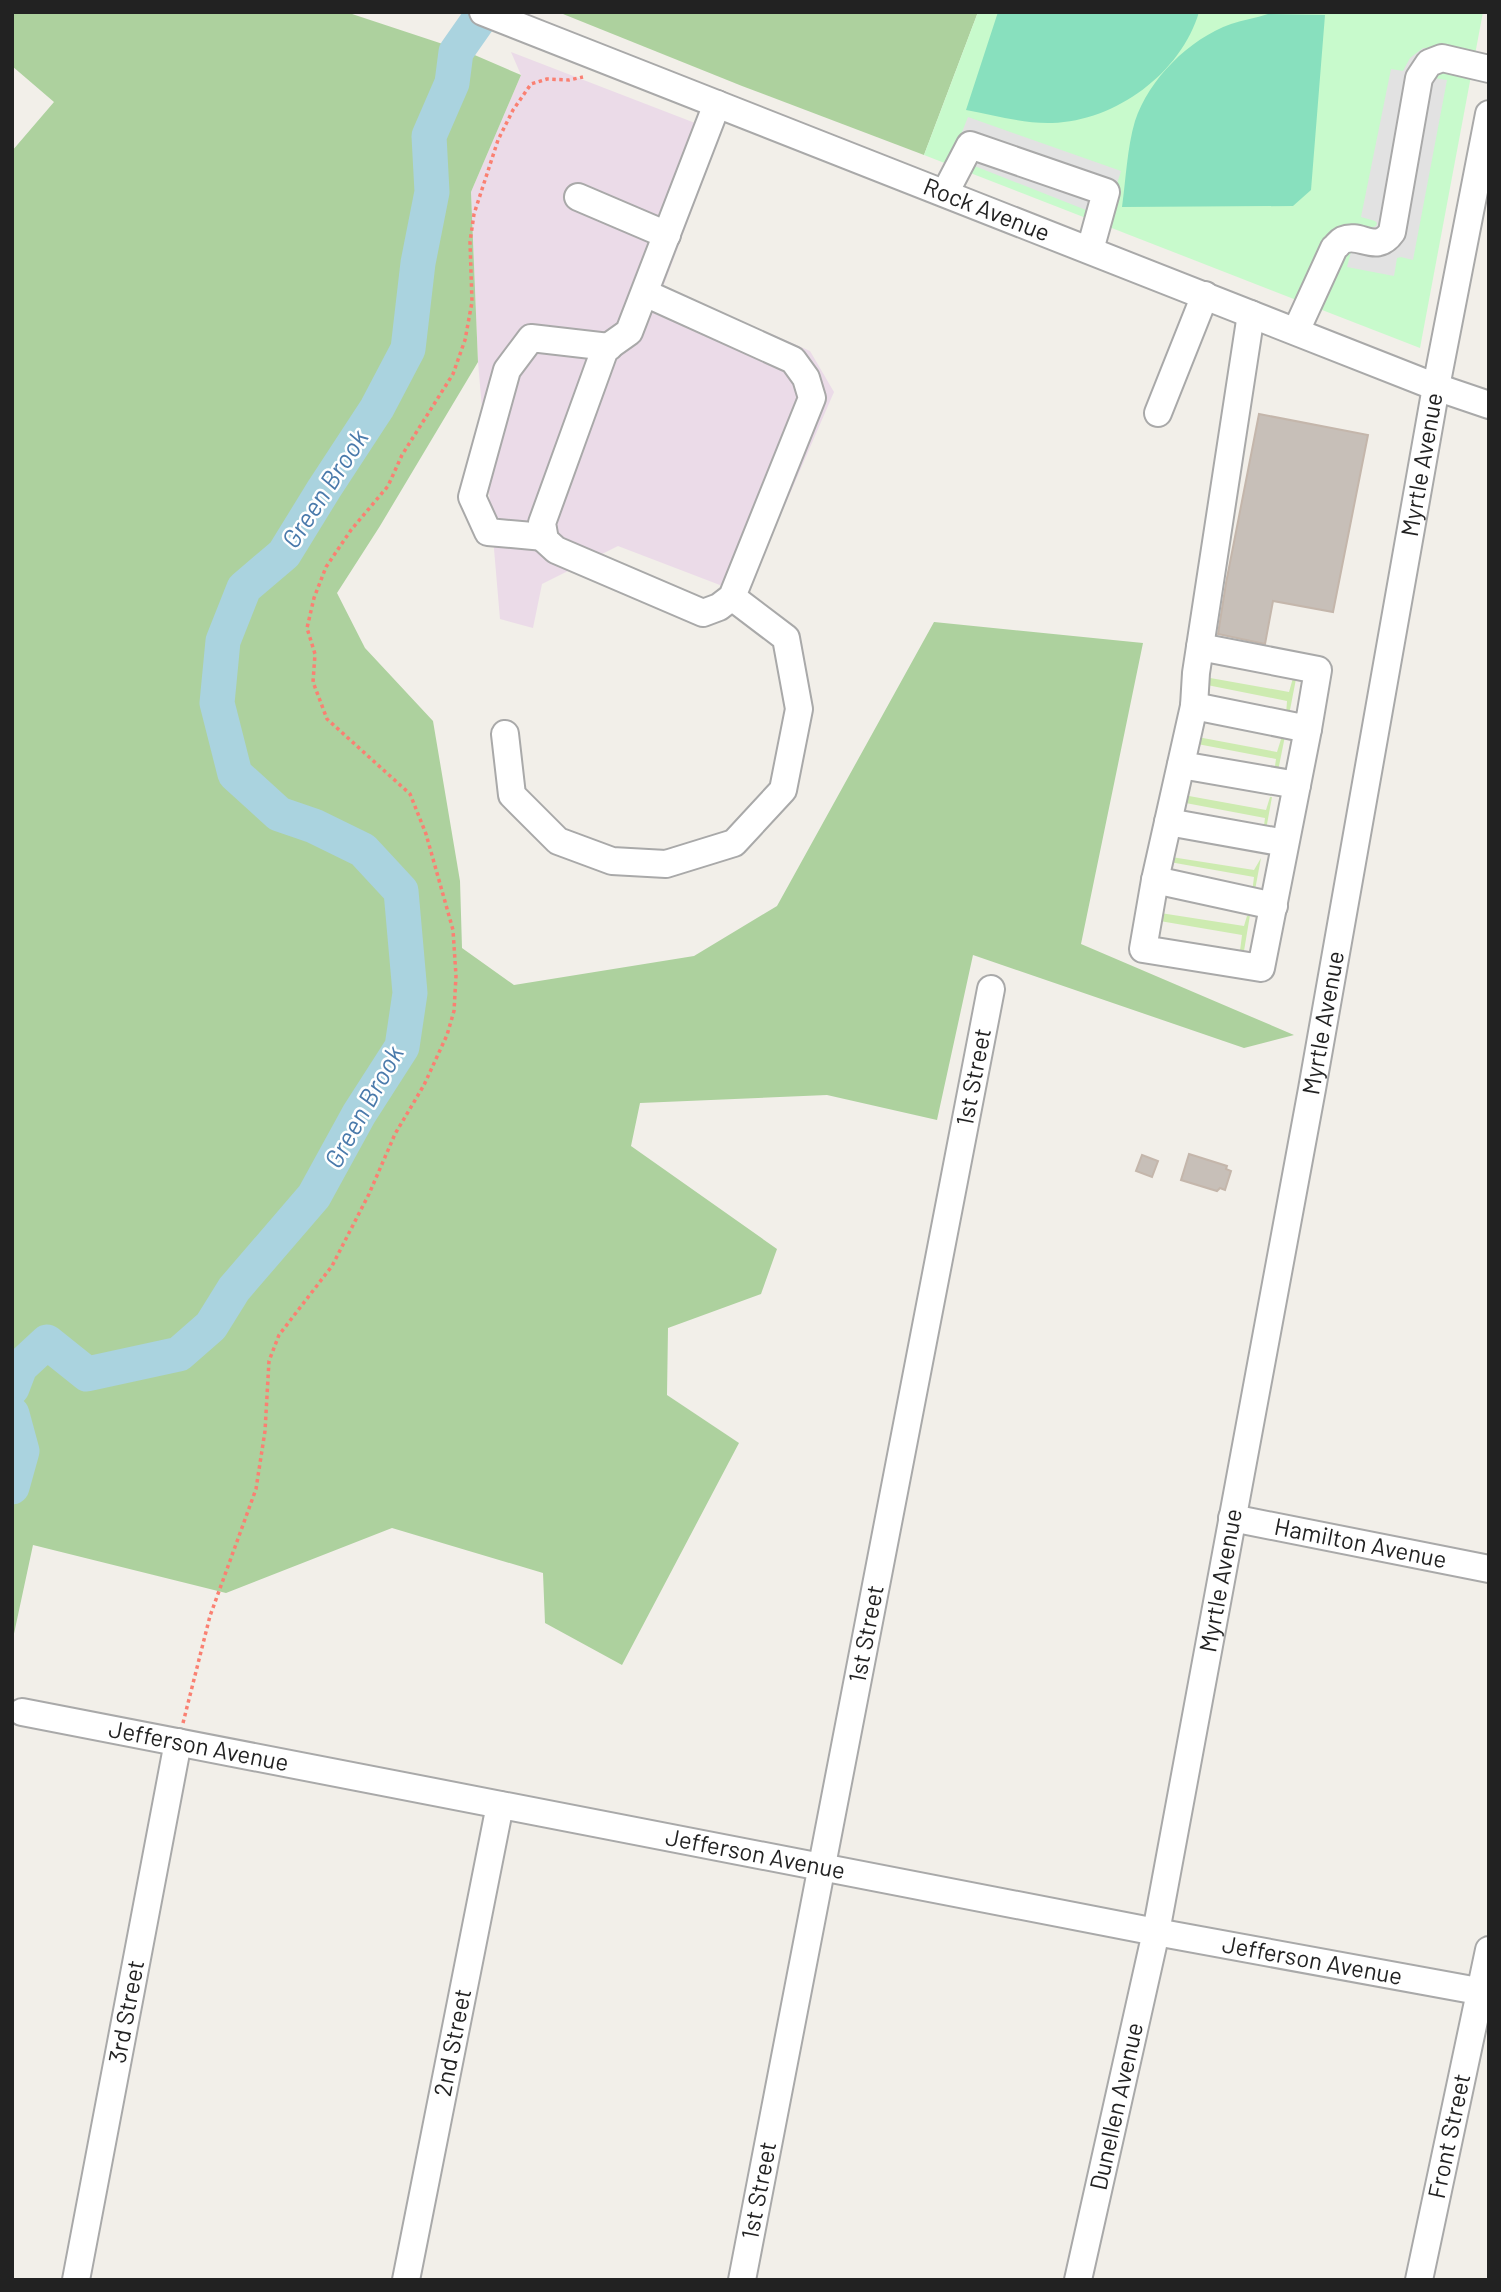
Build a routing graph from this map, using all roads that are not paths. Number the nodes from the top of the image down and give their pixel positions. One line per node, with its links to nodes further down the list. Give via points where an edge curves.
1 (483, 12): 3 (street, Rock Avenue)
2 (1489, 69): 9 (street, via 1442,58 1429,63 1419,78 1392,232 1378,243 1343,240 1334,248)
3 (717, 104): 5 (street, Rock Avenue); 7 (street)
4 (1489, 114): 16 (street, Myrtle Avenue)
5 (945, 193): 8 (street, Rock Avenue); 8 (street, via 970,145 1106,192)
6 (578, 197): 7 (street)
7 (667, 236): 10 (street)
8 (1090, 250): 11 (street, Rock Avenue)
9 (1325, 271): 13 (street); 15 (street, via 1323,316)
10 (645, 293): 14 (street, via 629,332); 20 (street, via 793,360 812,398)
11 (1205, 295): 12 (street, Rock Avenue); 18 (street)
12 (1251, 314): 13 (street, Rock Avenue); 21 (street)
13 (1296, 331): 15 (street, Rock Avenue)
14 (609, 346): 19 (street, via 542,523); 19 (street, via 531,338 507,370 472,497 488,532)
15 (1332, 346): 16 (street, Rock Avenue)
16 (1436, 387): 17 (street, Rock Avenue); 32 (street, Myrtle Avenue)
17 (1489, 405)
18 (1158, 413)
19 (544, 537): 20 (street, via 556,550 703,613)
20 (732, 597): 24 (street, via 786,638 799,709 783,790 734,843 666,864 612,861 558,841 512,795)
21 (1199, 648): 22 (street); 23 (street, via 1318,670)
22 (1194, 706): 23 (street); 25 (street)
23 (1308, 729): 26 (street)
24 (505, 734)
25 (1181, 765): 26 (street); 27 (street)
26 (1297, 785): 28 (street)
27 (1168, 822): 28 (street); 29 (street)
28 (1285, 843): 30 (street)
29 (1155, 880): 30 (street); 30 (street, via 1143,949 1261,968)
30 (1274, 906)
31 (991, 989): 37 (street, 1st Street)
32 (1232, 1518): 33 (street, Hamilton Avenue); 38 (street, Myrtle Avenue)
33 (1489, 1569)
34 (22, 1712): 35 (street, Jefferson Avenue)
35 (178, 1742): 36 (street, Jefferson Avenue); 41 (street, 3rd Street)
36 (500, 1805): 37 (street, Jefferson Avenue); 42 (street, 2nd Street)
37 (821, 1867): 38 (street, Jefferson Avenue); 43 (street, 1st Street)
38 (1156, 1932): 40 (street, Jefferson Avenue); 44 (street, Dunellen Avenue)
39 (1489, 1950): 40 (street, Front Street)
40 (1485, 1993): 45 (street, Front Street)
41 (76, 2280)
42 (406, 2280)
43 (743, 2280)
44 (1078, 2280)
45 (1419, 2280)

